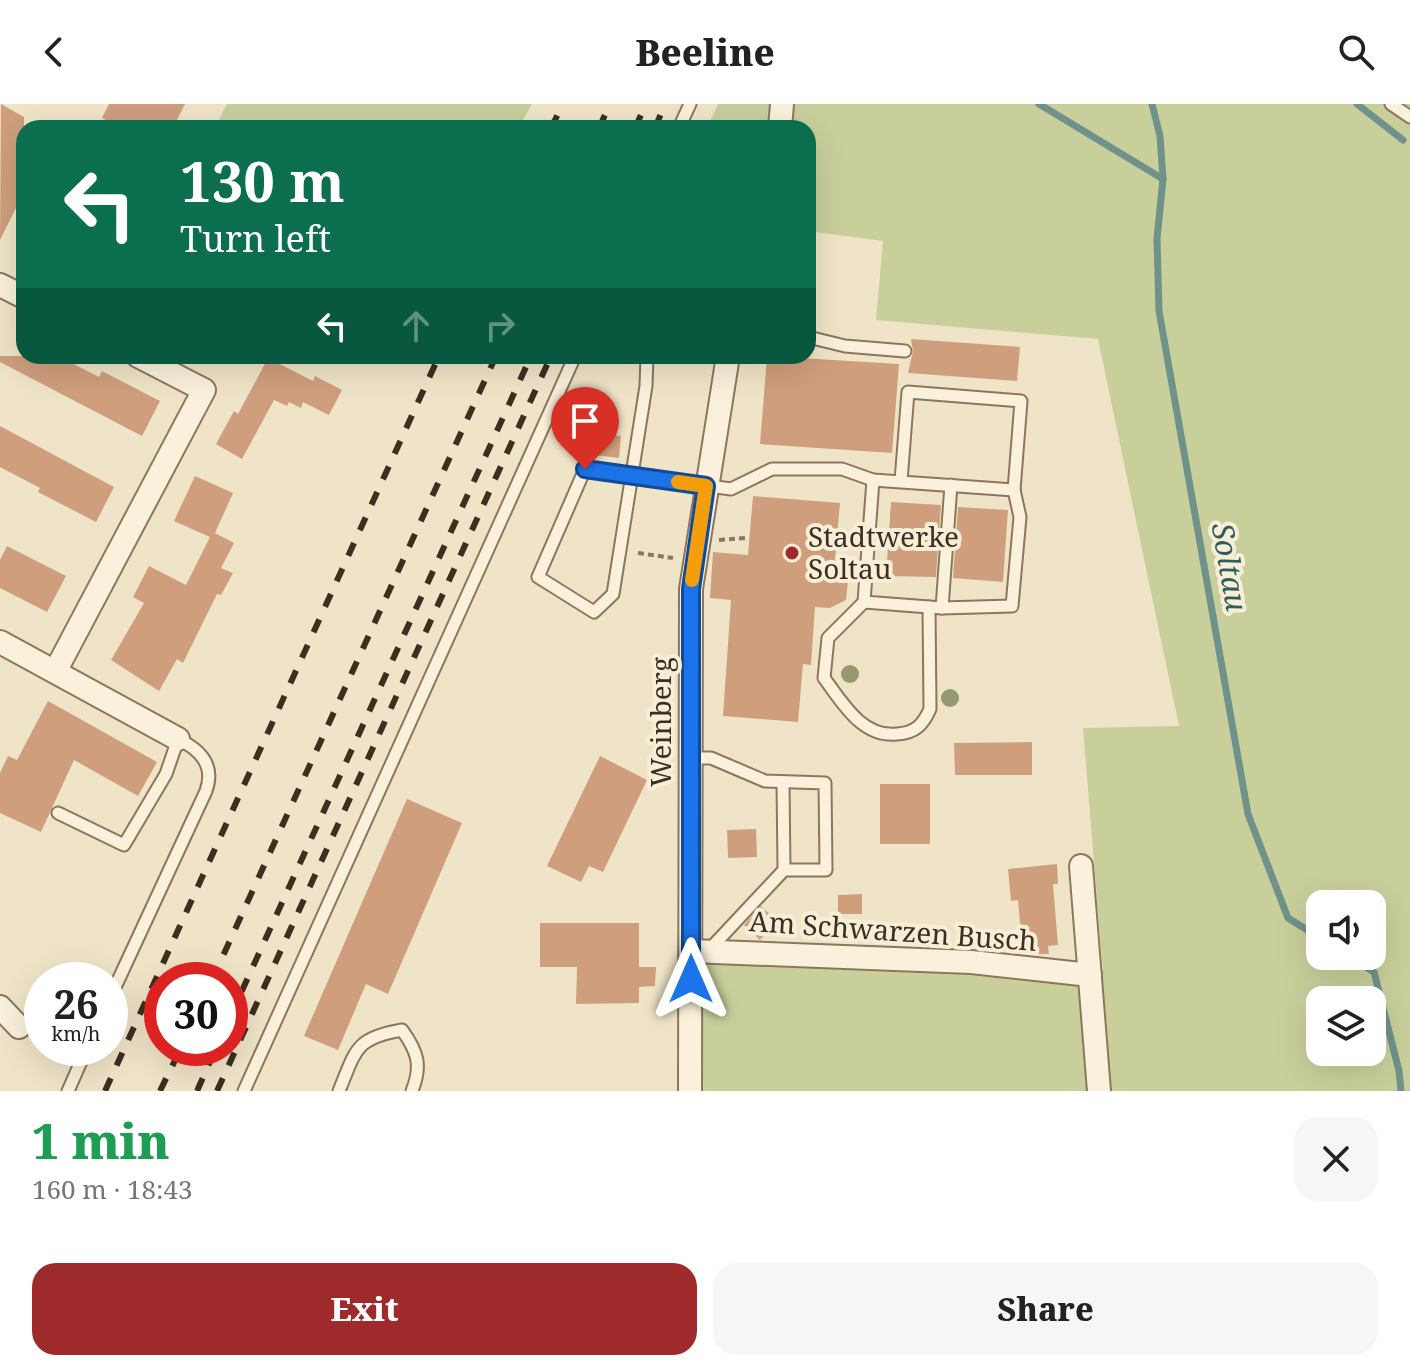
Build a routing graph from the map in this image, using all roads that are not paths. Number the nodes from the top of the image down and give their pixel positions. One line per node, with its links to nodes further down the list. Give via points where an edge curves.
1 (1391, 104): 2 (lane)
2 (1410, 117)
3 (816, 339): 4 (lane)
4 (905, 351)
5 (154, 364): 18 (street, via 204,390)
6 (571, 364): 32 (lane)
7 (646, 364): 9 (lane)
8 (727, 364): 13 (street, Weinberg)
9 (630, 476): 9 (lane, via 613,594 594,612 538,577 585,469); 13 (lane)
10 (873, 480): 11 (lane); 13 (lane, via 842,469 772,469 731,489); 15 (lane)
11 (901, 481): 12 (lane); 14 (lane, via 908,392 993,398 1021,401)
12 (951, 485): 14 (lane); 16 (lane)
13 (706, 486): 20 (street, Weinberg, via 691,589)
14 (1014, 490): 16 (lane, via 1020,517 1012,606)
15 (864, 602): 16 (lane); 16 (lane, via 828,638 824,678 851,714 869,729 889,735 909,733 924,724 930,709)
16 (936, 607)
17 (0, 642): 18 (street)
18 (56, 670): 19 (street)
19 (178, 739): 22 (lane, via 166,774 124,845); 26 (lane, via 209,764 211,779)
20 (691, 758): 21 (lane, via 711,758 765,781); 25 (street, Weinberg)
21 (783, 782): 24 (lane); 24 (lane, via 825,783 826,870)
22 (58, 813)
23 (1081, 866): 27 (street)
24 (784, 870): 25 (lane)
25 (700, 950): 27 (street, Am Schwarzen Busch, via 971,962); 35 (street, Weinberg)
26 (127, 962)
27 (1090, 975): 36 (street)
28 (0, 1007): 29 (street)
29 (19, 1027)
30 (79, 1066): 31 (lane)
31 (68, 1091)
32 (244, 1091)
33 (339, 1091): 34 (lane, via 364,1041 402,1030 419,1062)
34 (412, 1091)
35 (690, 1091)
36 (1099, 1091)

